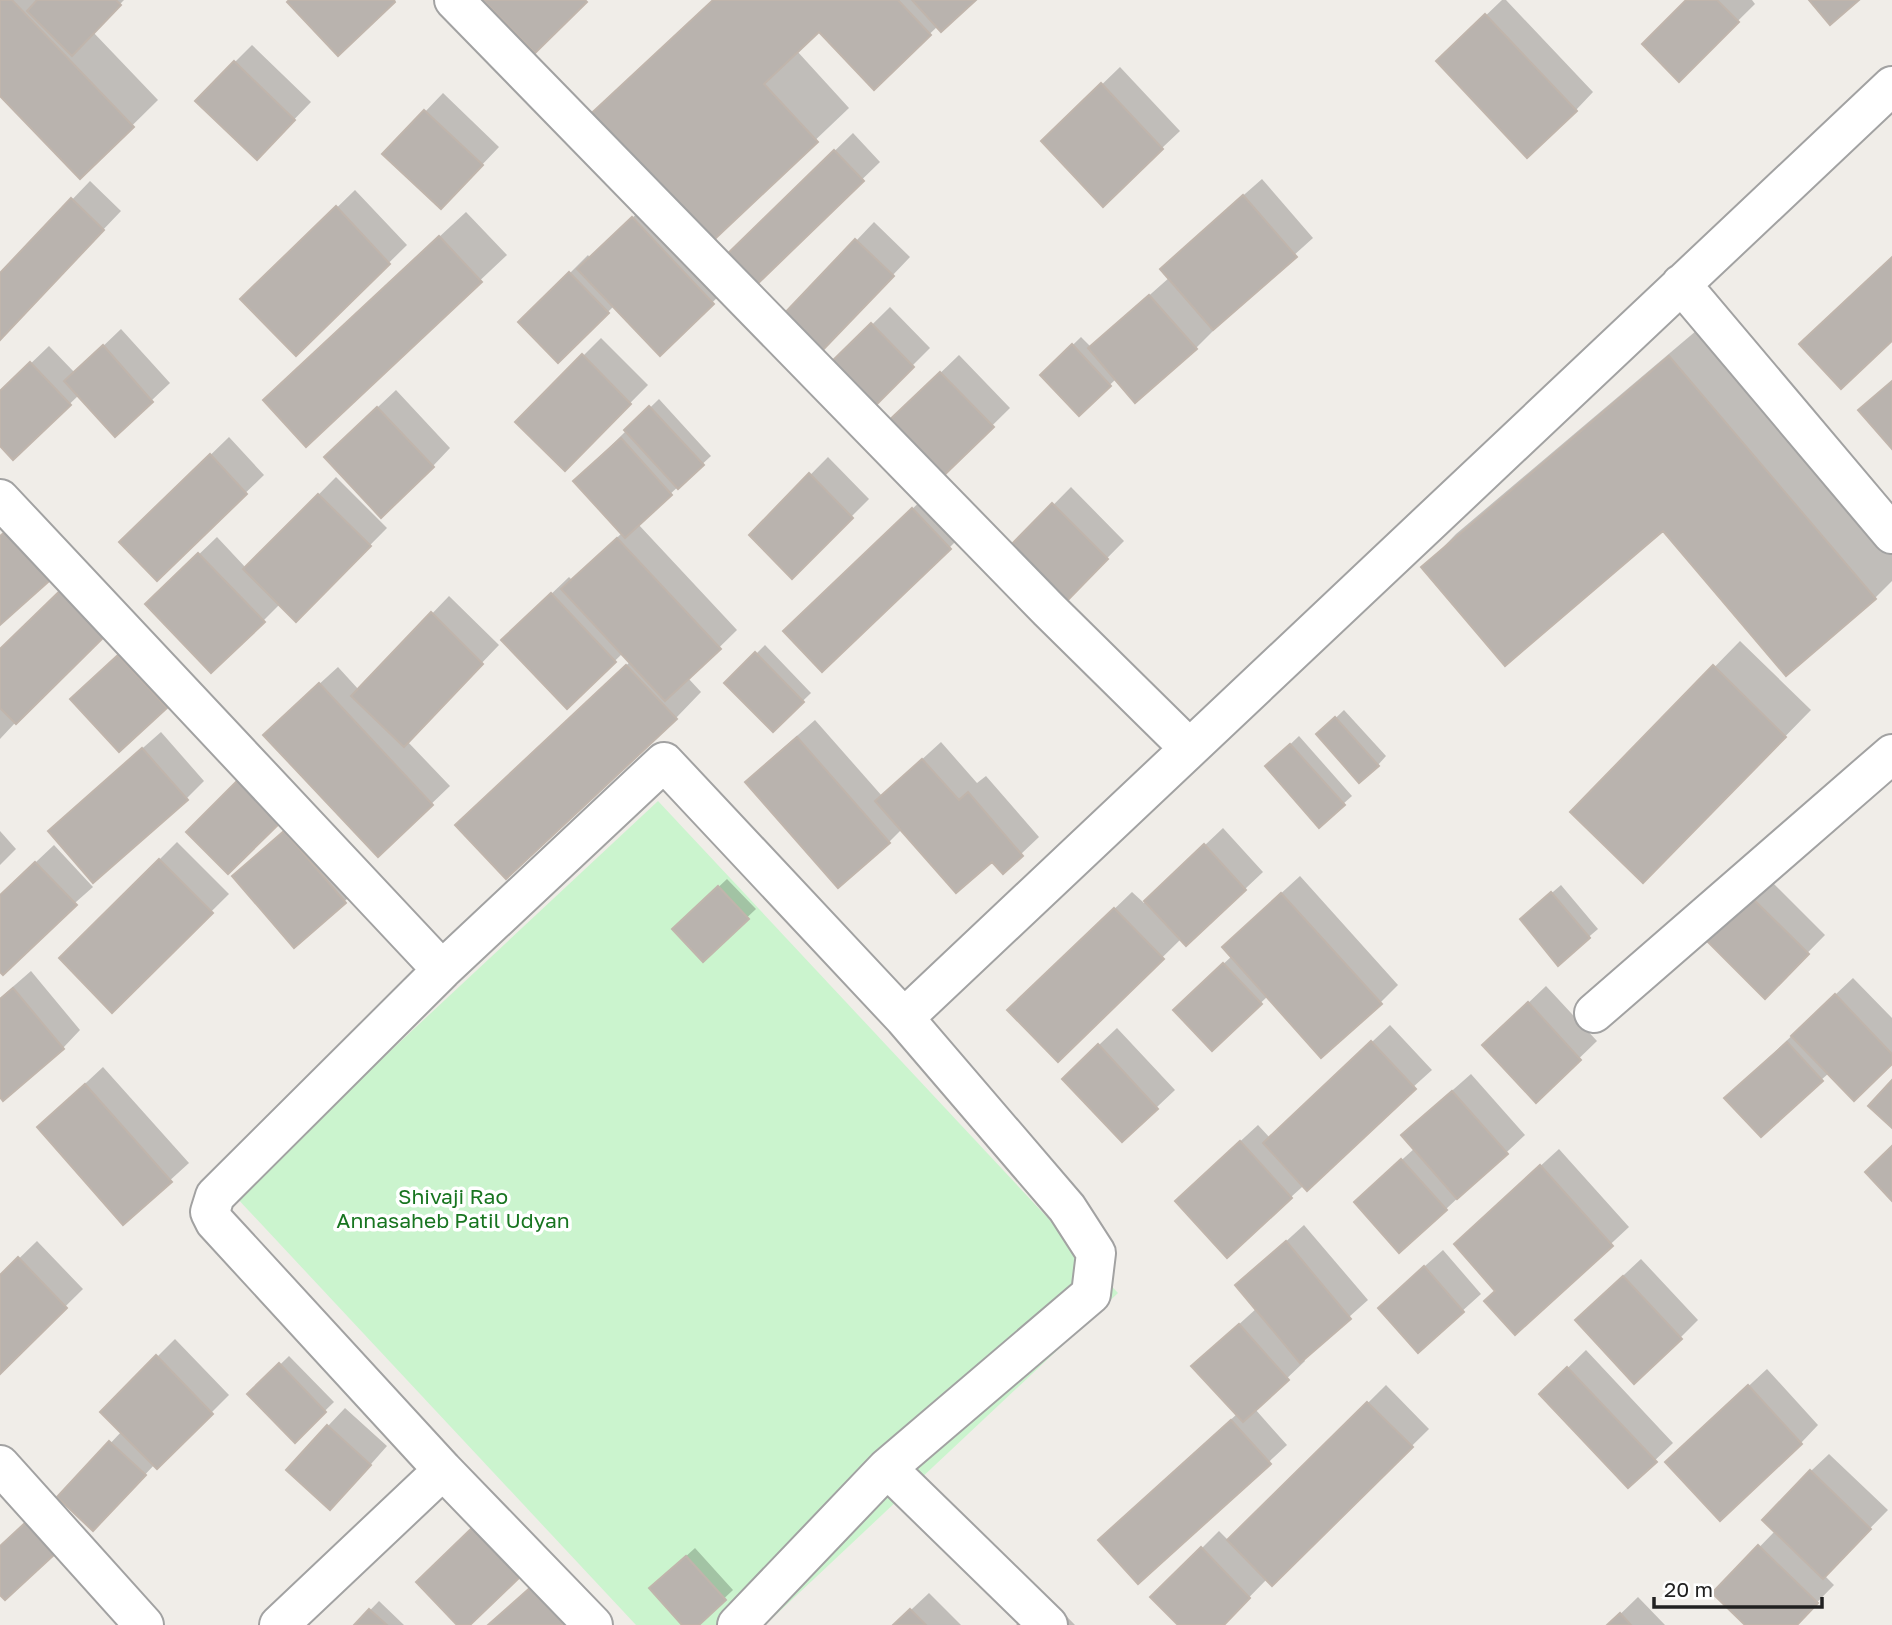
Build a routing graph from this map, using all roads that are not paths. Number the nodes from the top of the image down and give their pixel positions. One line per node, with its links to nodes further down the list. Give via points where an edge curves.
1 (454, 0): 6 (street)
2 (1892, 86): 3 (street)
3 (1681, 284): 5 (street); 6 (street)
4 (0, 499): 8 (street)
5 (1892, 534)
6 (1189, 748): 10 (street)
7 (1892, 754): 9 (street)
8 (442, 970): 10 (street, via 664,762); 13 (street, via 215,1196 210,1212)
9 (1594, 1013)
10 (904, 1018): 12 (street, via 1067,1208 1097,1253 1091,1294)
11 (0, 1465): 14 (street)
12 (887, 1468): 17 (street); 18 (street)
13 (443, 1470): 15 (street); 16 (street)
14 (144, 1625)
15 (279, 1625)
16 (593, 1625)
17 (737, 1625)
18 (1048, 1625)

